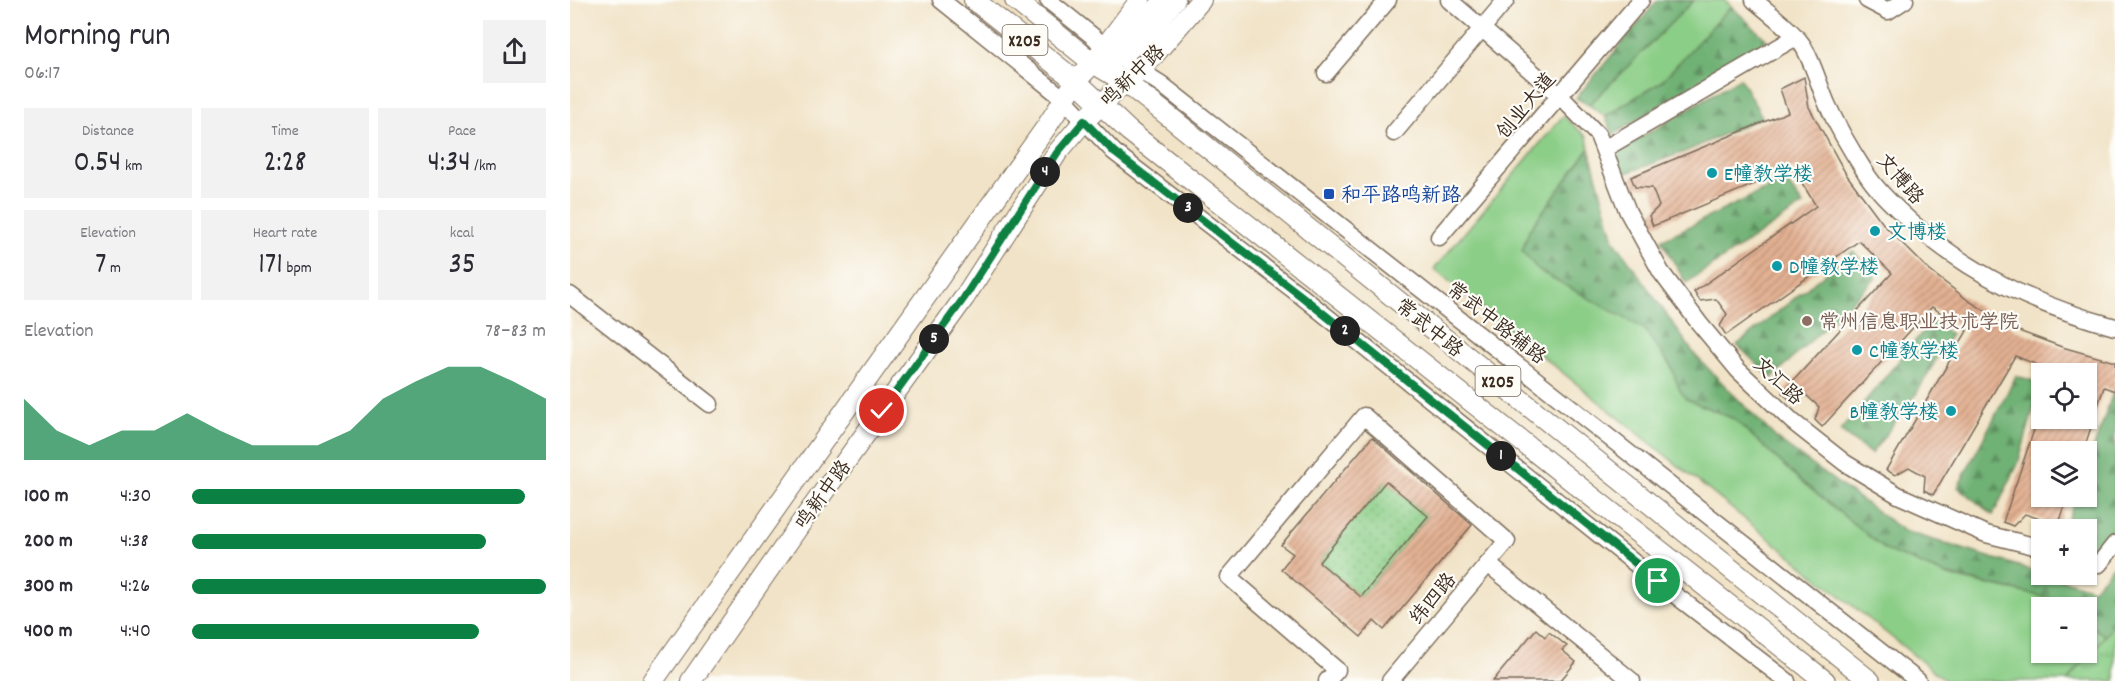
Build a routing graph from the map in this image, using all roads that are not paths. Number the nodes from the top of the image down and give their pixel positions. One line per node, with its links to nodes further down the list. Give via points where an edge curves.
1 (941, 0): 23 (street)
2 (974, 0): 21 (main road, 常武中路 / X205)
3 (1015, 0): 18 (main road, 常武中路 / X205)
4 (1048, 0): 18 (street, via 1095,38)
5 (1140, 0): 18 (main road, 鸣新中路)
6 (1162, 0): 18 (street)
7 (1178, 0): 18 (street, via 1154,29)
8 (1201, 0): 20 (main road, 鸣新中路)
9 (1388, 0): 19 (street)
10 (1449, 0): 16 (street, 文汇路)
11 (1506, 0): 16 (street)
12 (1641, 0): 22 (street, 创业大道)
13 (1754, 0): 17 (street, 文博路)
14 (1867, 0): 15 (street, via 1888,11)
15 (1905, 0)
16 (1482, 28): 22 (street, 文汇路); 26 (street)
17 (1796, 37): 27 (street); 30 (street, 文博路, via 1829,108 1866,173 1935,243 2024,297)
18 (1102, 57): 20 (main road, 常武中路 / X205); 21 (main road, 鸣新中路)
19 (1326, 73)
20 (1132, 76): 24 (main road, 鸣新中路); 43 (main road, 常武中路 / X205); 44 (street, 常武中路辅路, via 1161,84)
21 (1076, 81): 23 (main road, 鸣新中路); 24 (main road, 常武中路 / X205); 25 (main road)
22 (1560, 96): 27 (street, 文汇路, via 1598,135); 28 (street, 创业大道)
23 (1064, 99): 25 (street); 36 (main road, 鸣新中路)
24 (1101, 105): 25 (main road, 鸣新中路); 42 (main road, 常武中路 / X205)
25 (1084, 121): 37 (main road, 鸣新中路, via 1057,153 964,298); 41 (street, via 1114,152)
26 (1394, 133)
27 (1604, 149): 33 (street, 文汇路, via 1628,212 1661,272 1738,370 1793,422 1845,463 1898,495 1986,534)
28 (1439, 237)
29 (570, 295): 31 (street)
30 (2115, 327)
31 (710, 404)
32 (2115, 544): 34 (street)
33 (2031, 545)
34 (2097, 559)
35 (1488, 564): 38 (street, 纬四路, via 1507,541 1364,416 1229,577 1337,670); 39 (street, 纬四路); 40 (street)
36 (653, 681)
37 (691, 681)
38 (1328, 681)
39 (1390, 681)
40 (1632, 681)
41 (1787, 681)
42 (1825, 681)
43 (1870, 681)
44 (1918, 681)

